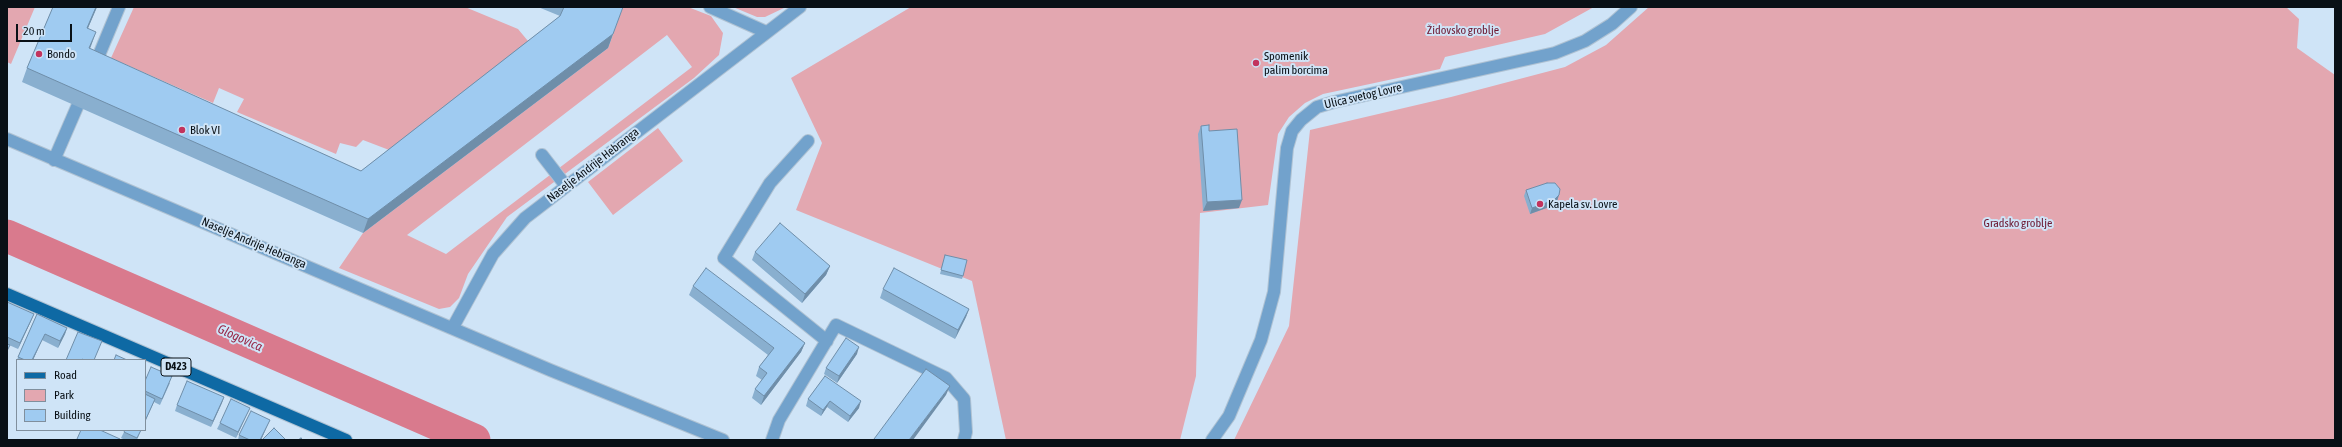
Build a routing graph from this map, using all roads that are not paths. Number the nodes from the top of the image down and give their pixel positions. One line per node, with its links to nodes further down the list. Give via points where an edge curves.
1 (119, 7): 6 (street)
2 (710, 7): 5 (street)
3 (800, 7): 5 (street, Naselje Andrije Hebranga)
4 (1631, 7): 20 (street, Ulica svetog Lovre, via 1612,24 1585,41 1555,53 1334,102 1317,107 1301,120 1292,131 1287,148 1274,292 1261,340 1229,416)
5 (766, 32): 12 (street, Naselje Andrije Hebranga)
6 (94, 67)
7 (77, 106): 11 (street)
8 (7, 139): 11 (street, Naselje Andrije Hebranga)
9 (808, 141): 15 (street, via 770,183 724,258)
10 (542, 155): 12 (street)
11 (54, 160): 14 (street, Naselje Andrije Hebranga)
12 (566, 186): 14 (street, Naselje Andrije Hebranga, via 524,218 506,237 493,254)
13 (7, 294): 16 (main road, D423)
14 (453, 327): 17 (street, Naselje Andrije Hebranga, via 550,370)
15 (827, 341): 18 (street, via 779,420); 19 (street, via 836,325 946,378 964,399)
16 (346, 440)
17 (723, 440)
18 (772, 440)
19 (964, 440)
20 (1212, 440)

